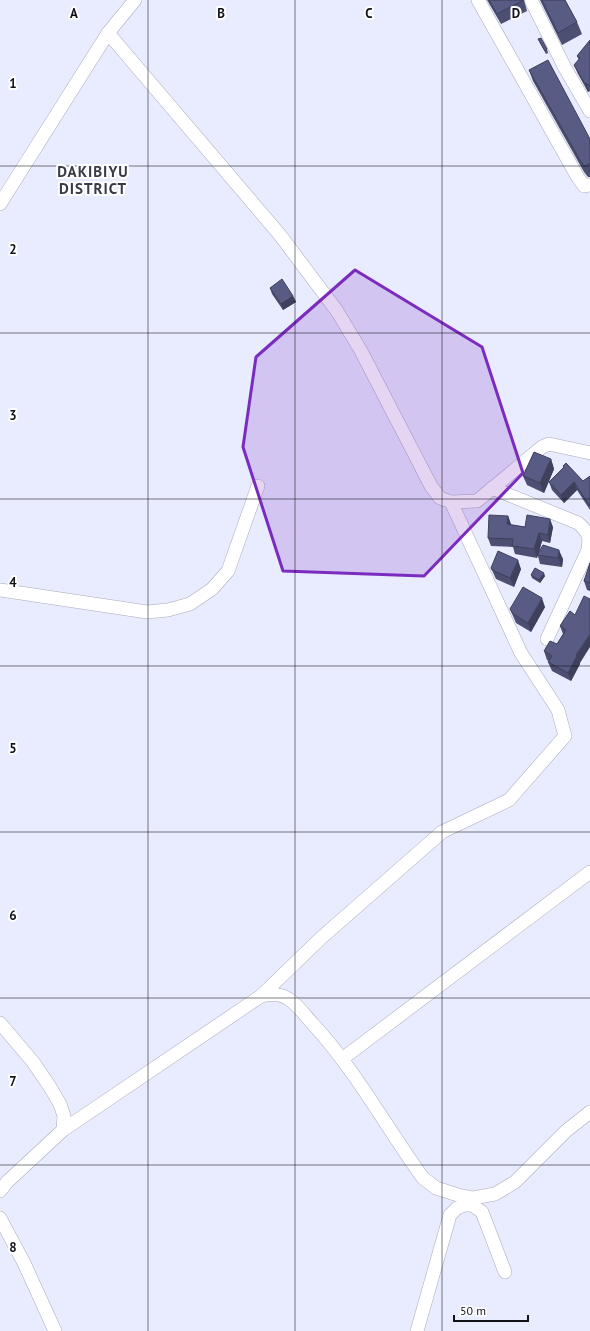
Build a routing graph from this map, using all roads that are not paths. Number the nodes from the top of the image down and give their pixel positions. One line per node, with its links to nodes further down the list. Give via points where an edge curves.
1 (135, 0): 4 (street)
2 (478, 0): 6 (street, via 577,176 584,186)
3 (531, 0): 5 (street, via 564,68)
4 (108, 33): 7 (street); 11 (street, via 280,235 337,311 362,351 431,486 440,498)
5 (590, 111)
6 (590, 185)
7 (0, 204)
8 (590, 453): 10 (street, via 549,444)
9 (258, 486): 12 (street, via 228,571 212,590 190,604 147,612)
10 (492, 488): 11 (street, via 477,501); 13 (street, via 578,523 587,531 588,550)
11 (451, 502): 15 (street, via 521,653 558,710 565,736 509,800 442,832 321,938)
12 (0, 590)
13 (547, 639)
14 (590, 872): 17 (street)
15 (261, 996): 17 (street, via 273,994 291,1000); 19 (street)
16 (0, 1022): 19 (street, via 33,1062 60,1104 64,1116)
17 (342, 1059): 18 (street, via 423,1178 436,1188 458,1196 473,1198 495,1194 509,1186 566,1131)
18 (590, 1112)
19 (63, 1130): 20 (street)
20 (0, 1191)
21 (0, 1218): 23 (street)
22 (505, 1272): 24 (street, via 482,1212 472,1205 457,1208 450,1215)
23 (55, 1331)
24 (417, 1331)

